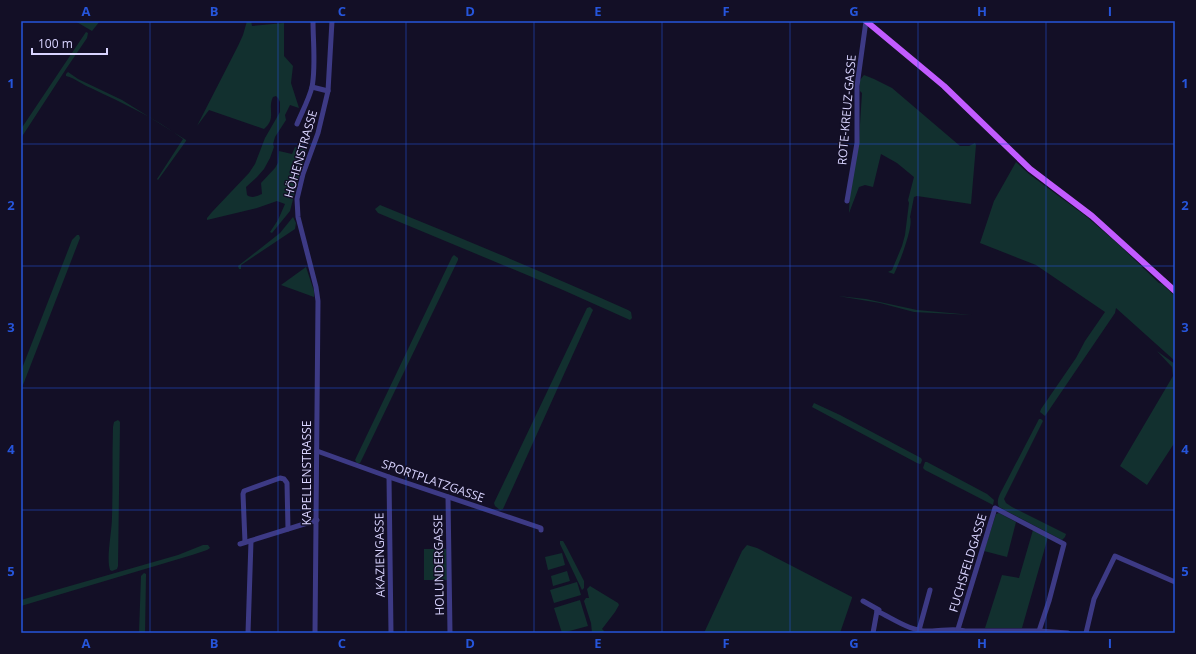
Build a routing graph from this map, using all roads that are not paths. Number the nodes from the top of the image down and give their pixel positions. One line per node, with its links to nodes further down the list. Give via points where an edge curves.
1 (313, 21): 4 (street)
2 (332, 21): 5 (street, HÖHENSTRASSE)
3 (866, 21): 7 (street, ROTE-KREUZ-GASSE, via 857,86 857,142); 8 (main road, via 944,86 1030,169 1092,216)
4 (312, 87): 5 (street); 6 (street)
5 (328, 91): 9 (street, HÖHENSTRASSE, via 297,200 299,223 316,287)
6 (297, 124)
7 (847, 201)
8 (1175, 291)
9 (318, 314): 10 (street, KAPELLENSTRASSE)
10 (317, 451): 11 (street, SPORTPLATZGASSE); 13 (street, KAPELLENSTRASSE)
11 (389, 478): 12 (street, SPORTPLATZGASSE); 27 (street, AKAZIENGASSE)
12 (448, 497): 15 (street, SPORTPLATZGASSE); 28 (street, HOLUNDERGASSE)
13 (317, 520): 14 (street); 26 (street, KAPELLENSTRASSE)
14 (288, 529): 16 (street); 16 (street, via 287,483 280,478 244,490)
15 (541, 530)
16 (248, 541): 17 (street); 25 (street)
17 (240, 544)
18 (1175, 582): 31 (street, via 1115,556 1094,599)
19 (930, 590): 23 (street)
20 (863, 601): 21 (street, via 879,610)
21 (877, 611): 23 (street); 29 (street)
22 (958, 629): 23 (street, via 929,632); 24 (street); 24 (street, FUCHSFELDGASSE, via 995,508 1064,544)
23 (919, 630)
24 (1039, 631): 30 (street)
25 (248, 633)
26 (315, 633)
27 (391, 633)
28 (450, 633)
29 (873, 633)
30 (1068, 633)
31 (1086, 633)

